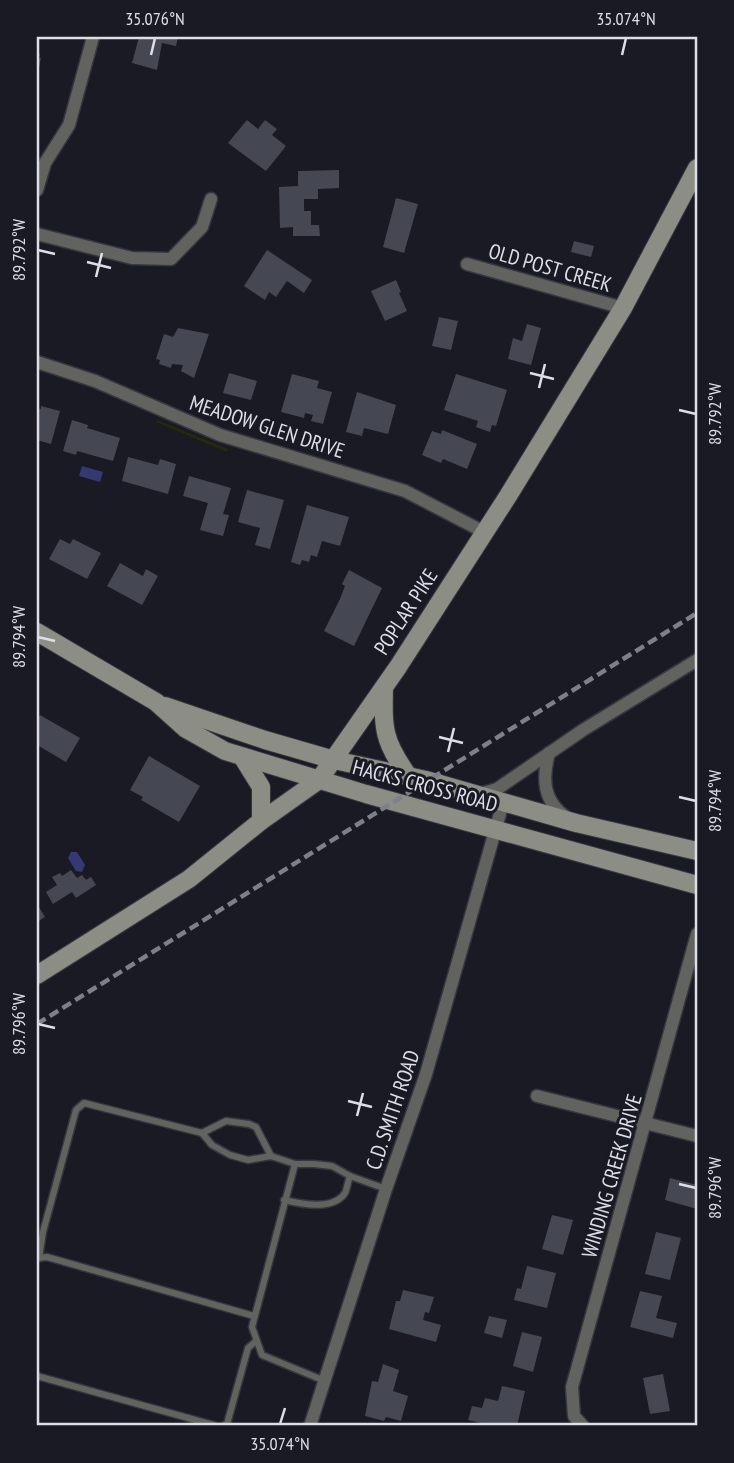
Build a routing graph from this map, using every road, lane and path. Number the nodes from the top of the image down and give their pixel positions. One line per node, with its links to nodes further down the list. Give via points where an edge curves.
1 (93, 37): 3 (street, via 69,125 45,163)
2 (697, 168): 7 (main road, POPLAR PIKE)
3 (37, 190)
4 (211, 199): 5 (street, via 202,227 171,259 132,258)
5 (37, 234)
6 (467, 264): 7 (street, OLD POST CREEK)
7 (623, 308): 9 (main road, POPLAR PIKE)
8 (37, 362): 9 (street, MEADOW GLEN DRIVE, via 95,381 228,438 405,491)
9 (484, 532): 12 (main road, POPLAR PIKE)
10 (37, 632): 13 (main road, HACKS CROSS ROAD)
11 (697, 660): 14 (street)
12 (384, 687): 16 (main road, POPLAR PIKE); 17 (main road, via 386,739)
13 (156, 702): 15 (main road, HACKS CROSS ROAD, via 186,729); 16 (main road, HACKS CROSS ROAD)
14 (549, 753): 19 (street, via 497,789); 22 (street, via 544,784 548,796 554,809)
15 (243, 758): 18 (main road, HACKS CROSS ROAD); 21 (main road, via 261,787)
16 (334, 760): 17 (main road, HACKS CROSS ROAD); 18 (main road, POPLAR PIKE)
17 (408, 777): 19 (main road, HACKS CROSS ROAD)
18 (319, 780): 21 (main road, POPLAR PIKE); 23 (main road, HACKS CROSS ROAD)
19 (476, 795): 20 (main road, HACKS CROSS ROAD)
20 (503, 803): 22 (main road, HACKS CROSS ROAD); 23 (street, C.D. SMITH ROAD)
21 (261, 821): 27 (main road, POPLAR PIKE, via 189,879)
22 (576, 823): 24 (main road, HACKS CROSS ROAD)
23 (496, 830): 25 (main road, HACKS CROSS ROAD); 35 (street, C.D. SMITH ROAD, via 426,1074)
24 (697, 851)
25 (697, 885)
26 (697, 934): 29 (street, WINDING CREEK DRIVE)
27 (37, 975)
28 (537, 1096): 29 (street)
29 (647, 1124): 31 (street); 45 (street, WINDING CREEK DRIVE, via 572,1387 574,1416)
30 (202, 1133): 32 (lane, via 230,1155 247,1160); 32 (lane, via 226,1121 249,1124 256,1127); 37 (lane, via 84,1103 76,1110)
31 (697, 1136)
32 (271, 1156): 33 (lane)
33 (295, 1164): 34 (lane, via 332,1166); 36 (lane)
34 (350, 1176): 35 (lane); 36 (lane, via 345,1194 331,1203)
35 (386, 1189): 41 (street, C.D. SMITH ROAD)
36 (284, 1200): 38 (lane)
37 (38, 1259): 38 (lane, via 47,1257)
38 (254, 1316): 39 (lane)
39 (255, 1342): 41 (lane, via 261,1355); 43 (lane, via 248,1348 227,1424)
40 (37, 1376): 42 (lane)
41 (325, 1381): 44 (street, C.D. SMITH ROAD)
42 (216, 1426)
43 (222, 1426)
44 (310, 1426)
45 (583, 1426)

